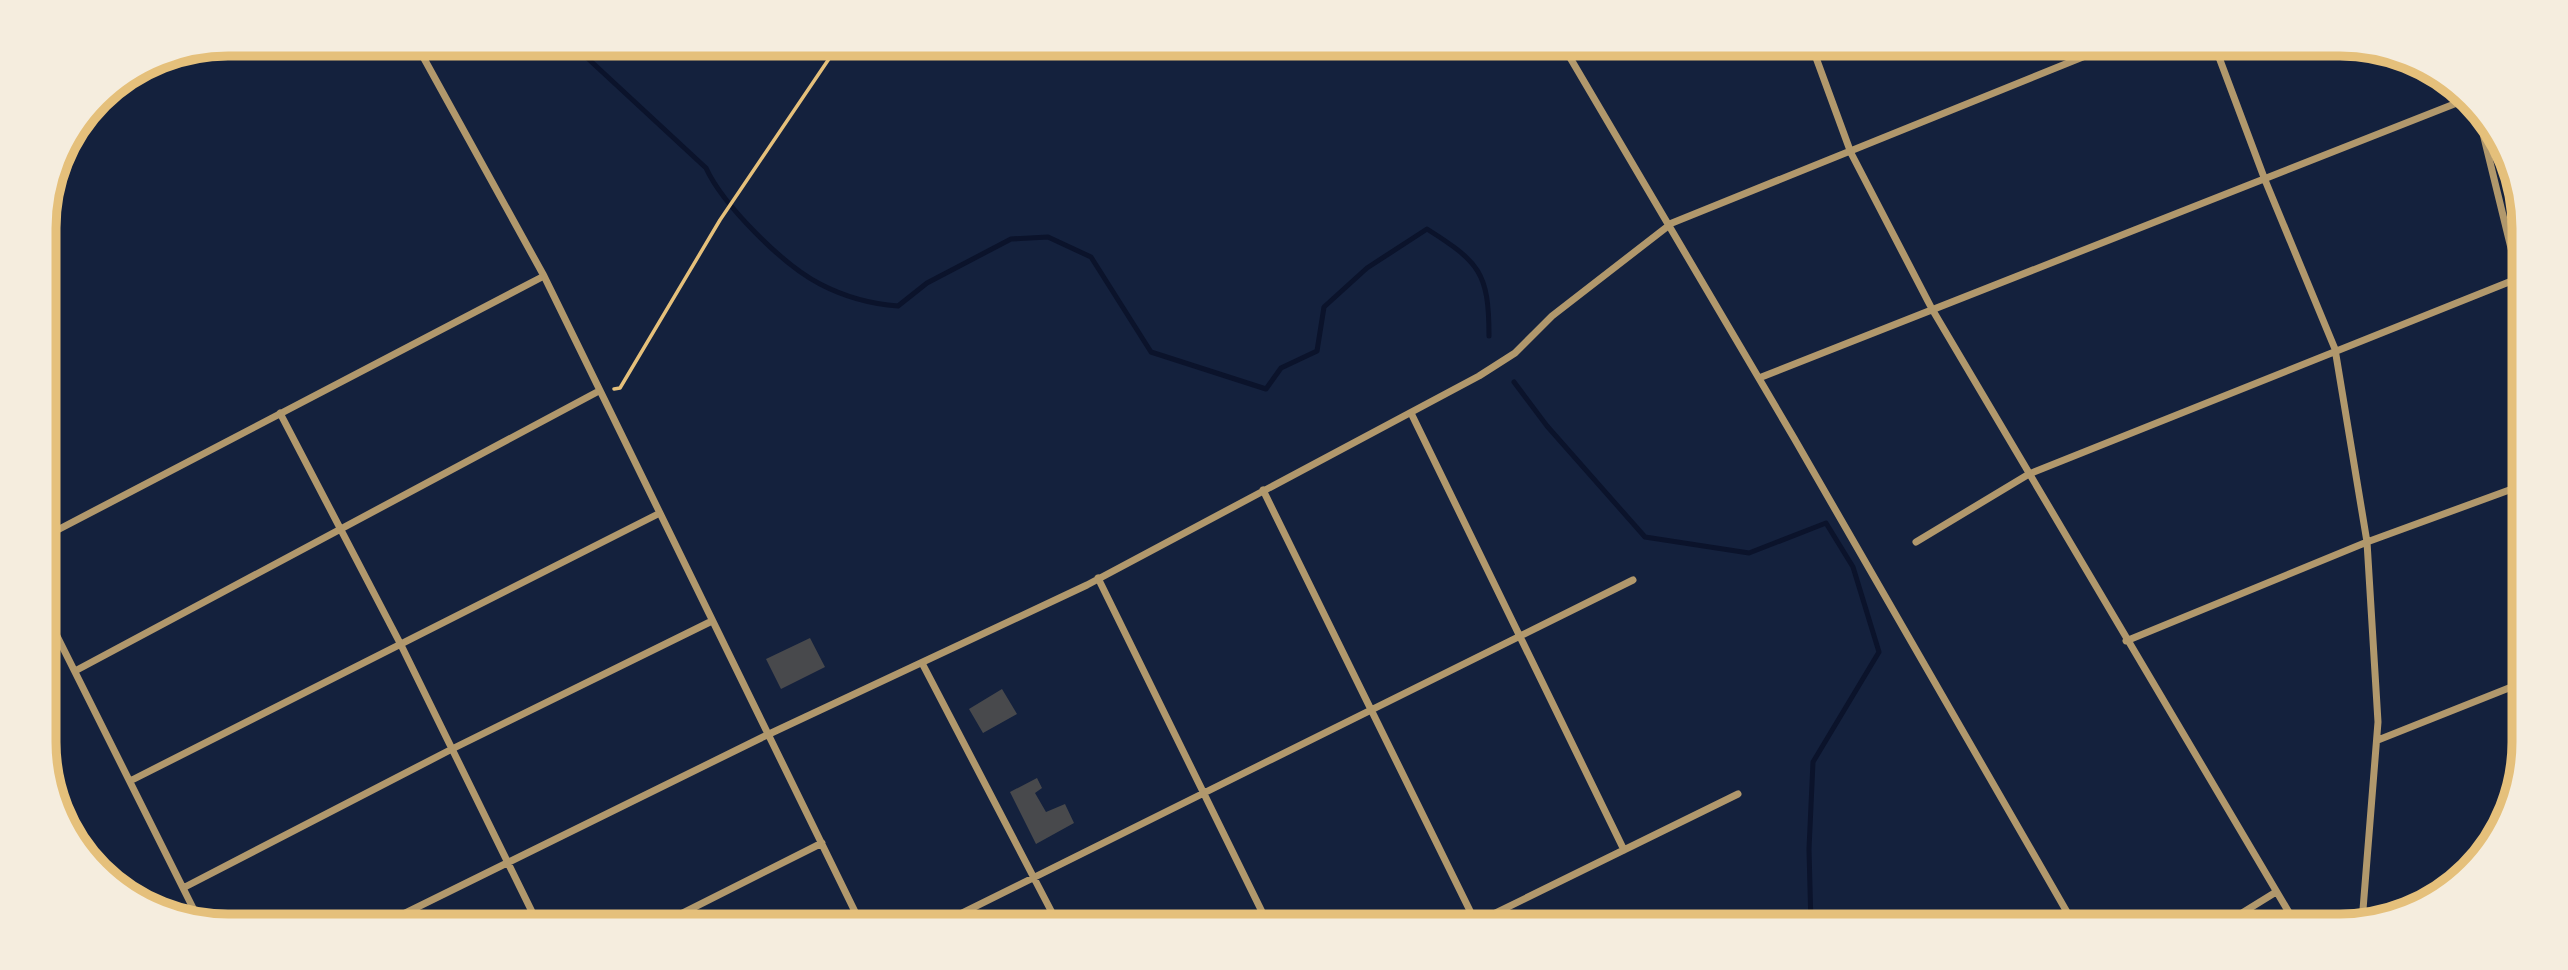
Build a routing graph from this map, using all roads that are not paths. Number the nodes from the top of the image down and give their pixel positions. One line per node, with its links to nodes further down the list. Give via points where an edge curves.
1 (423, 56): 12 (street)
2 (1569, 56): 10 (street)
3 (1815, 56): 8 (street)
4 (2086, 56): 8 (street)
5 (2218, 56): 9 (street)
6 (2458, 103): 9 (street)
7 (2483, 132): 11 (street)
8 (1851, 153): 10 (street); 14 (street)
9 (2265, 180): 14 (street); 15 (street)
10 (1669, 225): 16 (street); 18 (street, via 1552,316 1515,353)
11 (2512, 250)
12 (544, 276): 17 (street); 19 (street)
13 (2512, 281): 15 (street)
14 (1933, 309): 16 (street); 20 (street)
15 (2335, 349): 20 (street); 27 (street)
16 (1759, 377): 62 (street)
17 (599, 391): 23 (street); 24 (street)
18 (1410, 413): 22 (street); 32 (street)
19 (280, 414): 24 (street); 25 (street)
20 (2029, 474): 26 (street); 33 (street)
21 (2512, 489): 27 (street)
22 (1263, 491): 28 (street); 38 (street)
23 (658, 514): 30 (street); 34 (street)
24 (341, 529): 34 (street); 36 (street)
25 (56, 531)
26 (1916, 542)
27 (2368, 542): 33 (street); 40 (street)
28 (1098, 578): 35 (street); 44 (street)
29 (1633, 580): 32 (street)
30 (710, 621): 39 (street); 41 (street)
31 (56, 634): 36 (street)
32 (1520, 637): 38 (street); 46 (street)
33 (2126, 641): 50 (street)
34 (401, 645): 41 (street); 42 (street)
35 (922, 663): 39 (street); 48 (street)
36 (75, 671): 42 (street)
37 (2512, 687): 40 (street)
38 (1372, 711): 44 (street); 60 (street)
39 (768, 735): 45 (street); 47 (street)
40 (2378, 740): 52 (street)
41 (452, 749): 47 (street); 49 (street)
42 (130, 782): 49 (street)
43 (1738, 794): 46 (street)
44 (1205, 796): 48 (street); 59 (street)
45 (822, 843): 55 (street); 56 (street)
46 (1624, 850): 61 (street)
47 (509, 863): 53 (street); 54 (street)
48 (1033, 880): 57 (street); 58 (street)
49 (183, 888): 51 (street)
50 (2276, 892): 63 (street); 64 (street)
51 (195, 911)
52 (2363, 913)
53 (404, 914)
54 (533, 914)
55 (681, 914)
56 (856, 914)
57 (961, 914)
58 (1052, 914)
59 (1263, 914)
60 (1467, 914)
61 (1494, 914)
62 (2068, 914)
63 (2240, 914)
64 (2290, 914)

